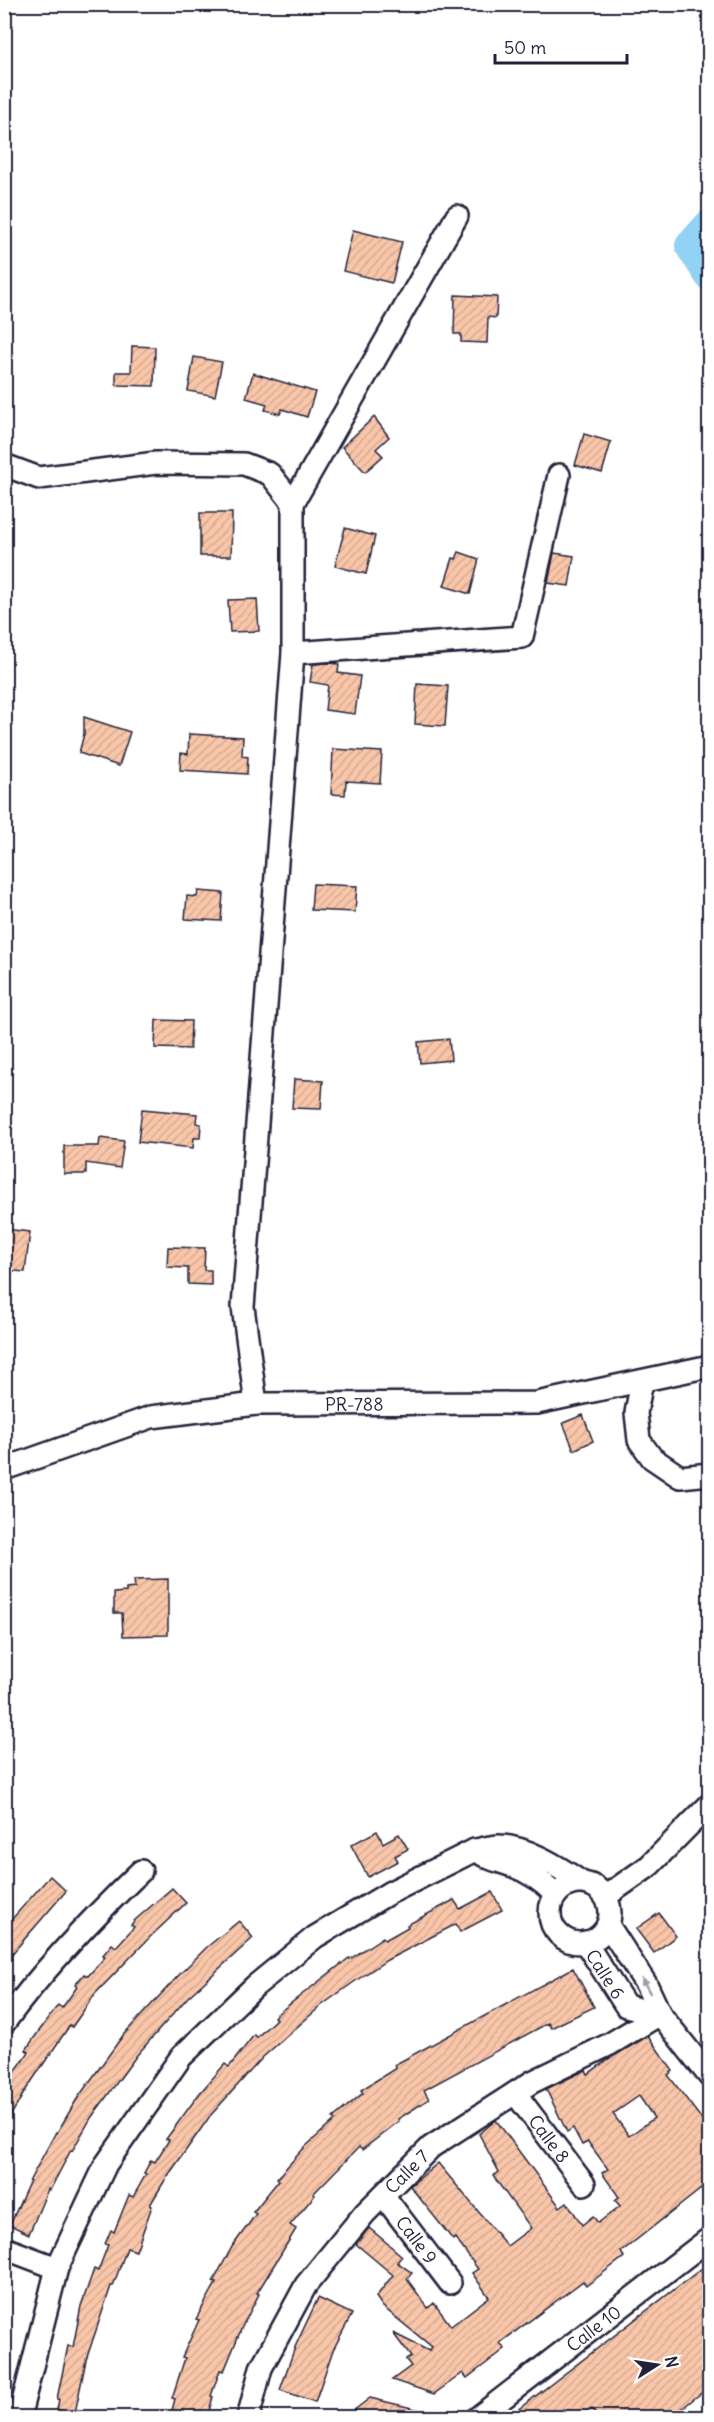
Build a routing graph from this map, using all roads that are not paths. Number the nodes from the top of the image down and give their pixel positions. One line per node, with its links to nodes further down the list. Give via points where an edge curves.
1 (457, 216): 6 (street)
2 (4, 465): 4 (street)
3 (559, 475): 7 (street, via 522,637)
4 (39, 478): 5 (street); 6 (street, via 156,463 244,464 270,474)
5 (4, 482)
6 (293, 503): 7 (street)
7 (293, 653): 10 (street, via 243,1307)
8 (710, 1366): 9 (street, PR-788 / PR-788)
9 (642, 1381): 10 (street, PR-788 / PR-788, via 537,1403); 12 (street, via 636,1413 639,1440 652,1458 680,1477)
10 (256, 1404): 11 (street, PR-788 / PR-788, via 151,1417)
11 (4, 1468)
12 (710, 1474)
13 (710, 1804): 18 (street, via 650,1866)
14 (517, 1859): 16 (street, via 555,1864); 17 (street); 29 (street, via 499,1846 475,1850 389,1893 315,1937 255,1986 181,2057 106,2164)
15 (141, 1871): 22 (street, via 82,1927)
16 (581, 1882): 17 (street); 18 (street)
17 (556, 1895): 20 (street, via 550,1913 552,1923 565,1938)
18 (606, 1896): 19 (street)
19 (608, 1925): 20 (street, via 594,1940); 21 (street, Calle 6, one-way to 19, via 646,1984)
20 (585, 1942): 21 (street, Calle 6, via 626,2006)
21 (660, 2014): 23 (street, Calle 6); 24 (street, Calle 7)
22 (4, 2023)
23 (710, 2077)
24 (515, 2093): 25 (street, Calle 8); 26 (street, Calle 7, via 431,2147)
25 (584, 2184)
26 (383, 2195): 30 (street, Calle 9); 32 (street, Calle 7, via 306,2285 261,2368)
27 (710, 2238): 33 (street, Calle 10)
28 (4, 2248): 29 (street)
29 (57, 2268): 31 (street)
30 (450, 2283)
31 (19, 2418)
32 (248, 2418)
33 (477, 2418)

